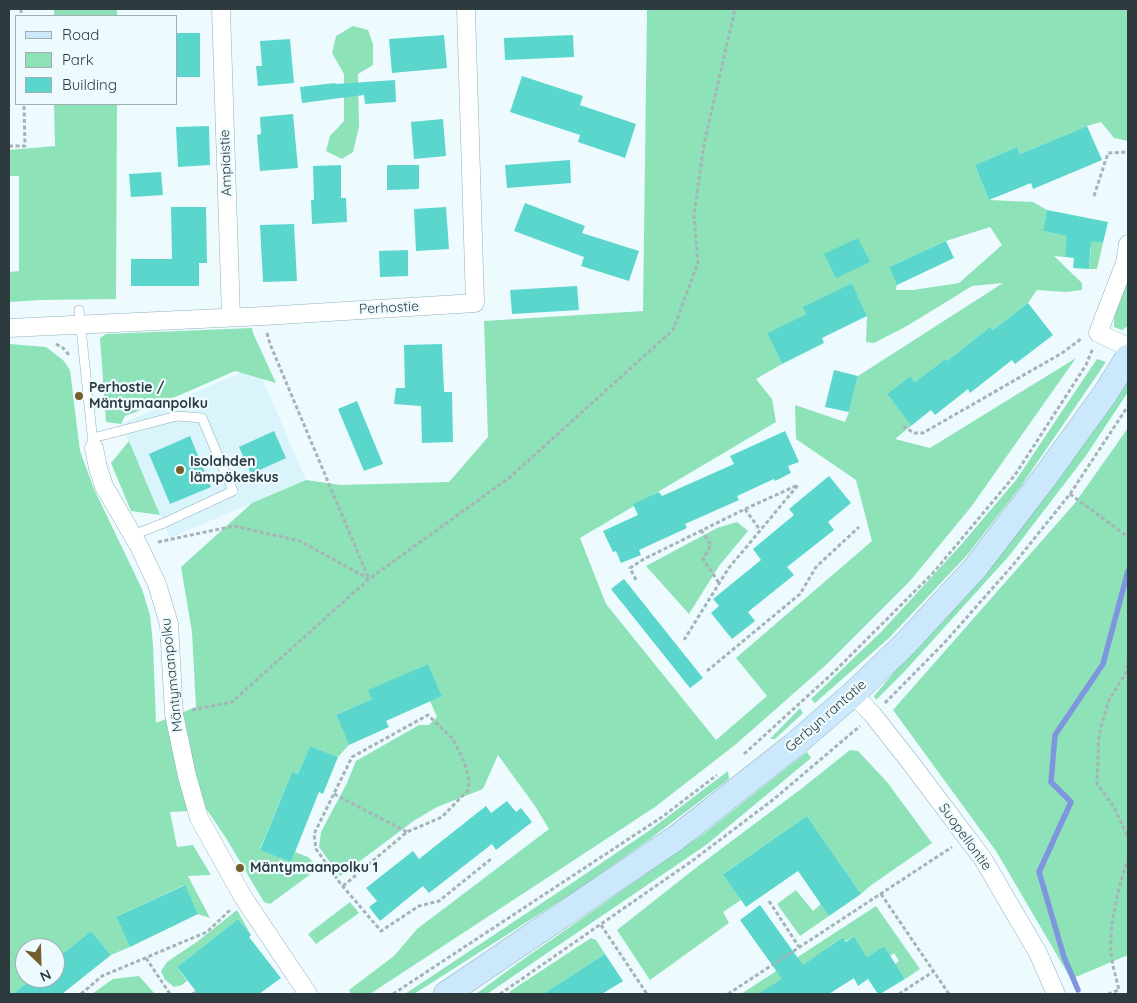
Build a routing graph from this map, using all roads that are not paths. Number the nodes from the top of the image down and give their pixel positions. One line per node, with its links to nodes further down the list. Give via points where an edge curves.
1 (221, 9): 4 (street, Ampiaistie)
2 (466, 9): 4 (street, Perhostie, via 475,302)
3 (1128, 244): 7 (street, via 1125,263 1092,335)
4 (231, 316): 5 (street, Perhostie)
5 (80, 317): 6 (street, Perhostie); 9 (lane, Mäntymaanpolku)
6 (9, 328)
7 (1128, 347)
8 (1128, 357): 11 (main road, Gerbyn rantatie, via 1048,473 976,567 905,644)
9 (94, 443): 10 (street, Mäntymaanpolku, via 104,486); 10 (lane, via 176,416 202,418 233,491 164,523)
10 (136, 541): 12 (street, Mäntymaanpolku, via 157,584 169,624 174,714 200,818 243,897)
11 (853, 694): 13 (main road, Gerbyn rantatie, via 676,838); 14 (street, Suopellontie, via 873,715 984,859 1038,953)
12 (308, 994)
13 (446, 994)
14 (1056, 994)

